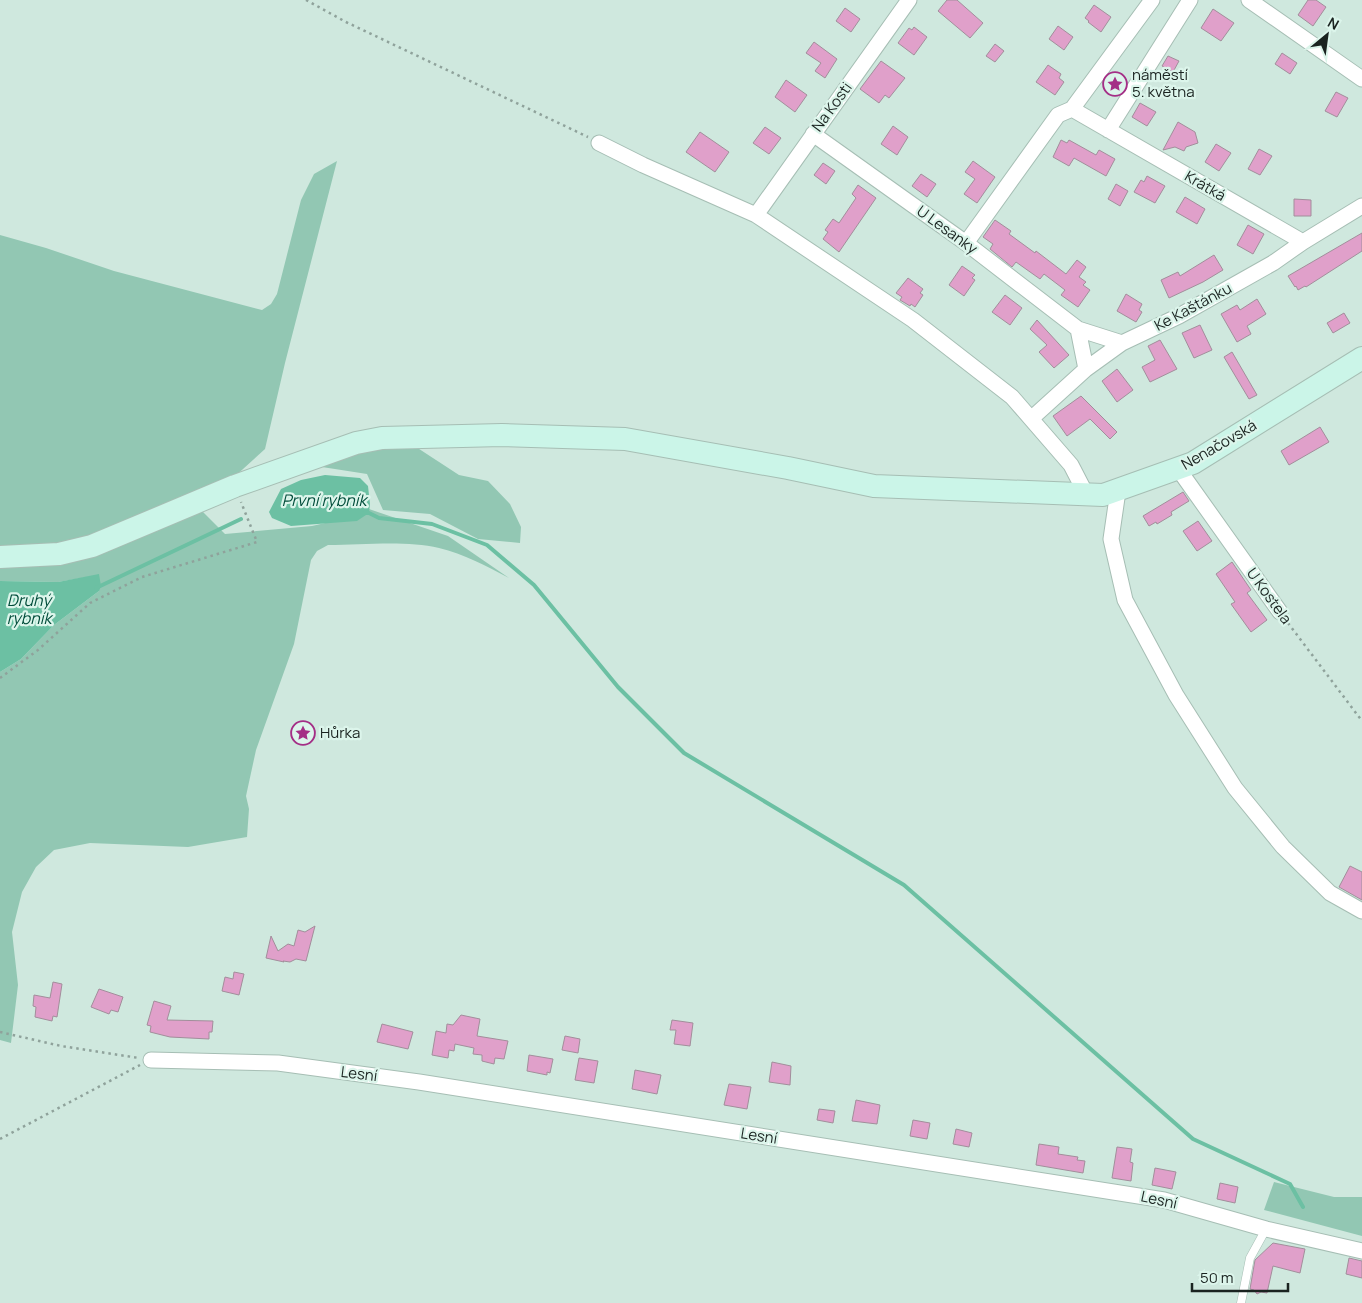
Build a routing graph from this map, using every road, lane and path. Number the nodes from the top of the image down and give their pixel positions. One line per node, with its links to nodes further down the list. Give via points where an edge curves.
1 (306, 0): 10 (path)
2 (909, 0): 9 (street, Na Kosti)
3 (1152, 0): 7 (street)
4 (1190, 0): 8 (street)
5 (1249, 0): 6 (street)
6 (1362, 79)
7 (1072, 109): 8 (street); 14 (street, via 1058,115)
8 (1108, 130): 13 (street, Krátká)
9 (813, 134): 12 (street, Na Kosti); 14 (street, U Lesanky)
10 (599, 143): 12 (street)
11 (1362, 206): 13 (street, Ke Kaštánku)
12 (756, 215): 19 (street, via 913,320 1012,397)
13 (1303, 242): 16 (street, Ke Kaštánku, via 1179,316)
14 (966, 243): 15 (street, U Lesanky)
15 (1078, 329): 16 (street, U Lesanky); 18 (street)
16 (1122, 344): 18 (street, Ke Kaštánku)
17 (1362, 358): 20 (street, Nenačovská)
18 (1086, 370): 19 (street, Ke Kaštánku)
19 (1032, 418): 23 (street, via 1071,465)
20 (1182, 468): 22 (street, Nenačovská); 25 (street, U Kostela, via 1184,477)
21 (235, 486): 23 (street, Nenačovská, via 356,443 382,438 502,435 625,439 874,486); 24 (street, Nenačovská, via 92,546 59,554); 26 (path, via 257,542 142,577 90,603 38,650)
22 (1118, 491): 23 (street, Nenačovská); 28 (street, via 1111,539 1125,600 1176,695 1235,788 1283,847 1330,893)
23 (1086, 494)
24 (0, 557)
25 (1280, 612): 27 (path, U Kostela)
26 (0, 678)
27 (1362, 722)
28 (1362, 911)
29 (0, 1032): 30 (path, via 60,1046)
30 (150, 1060): 31 (path); 32 (street, Lesní, via 278,1063 419,1082 1164,1200)
31 (0, 1139)
32 (1266, 1229): 33 (street, Lesní); 34 (lane, via 1250,1258)
33 (1362, 1250)
34 (1240, 1303)

